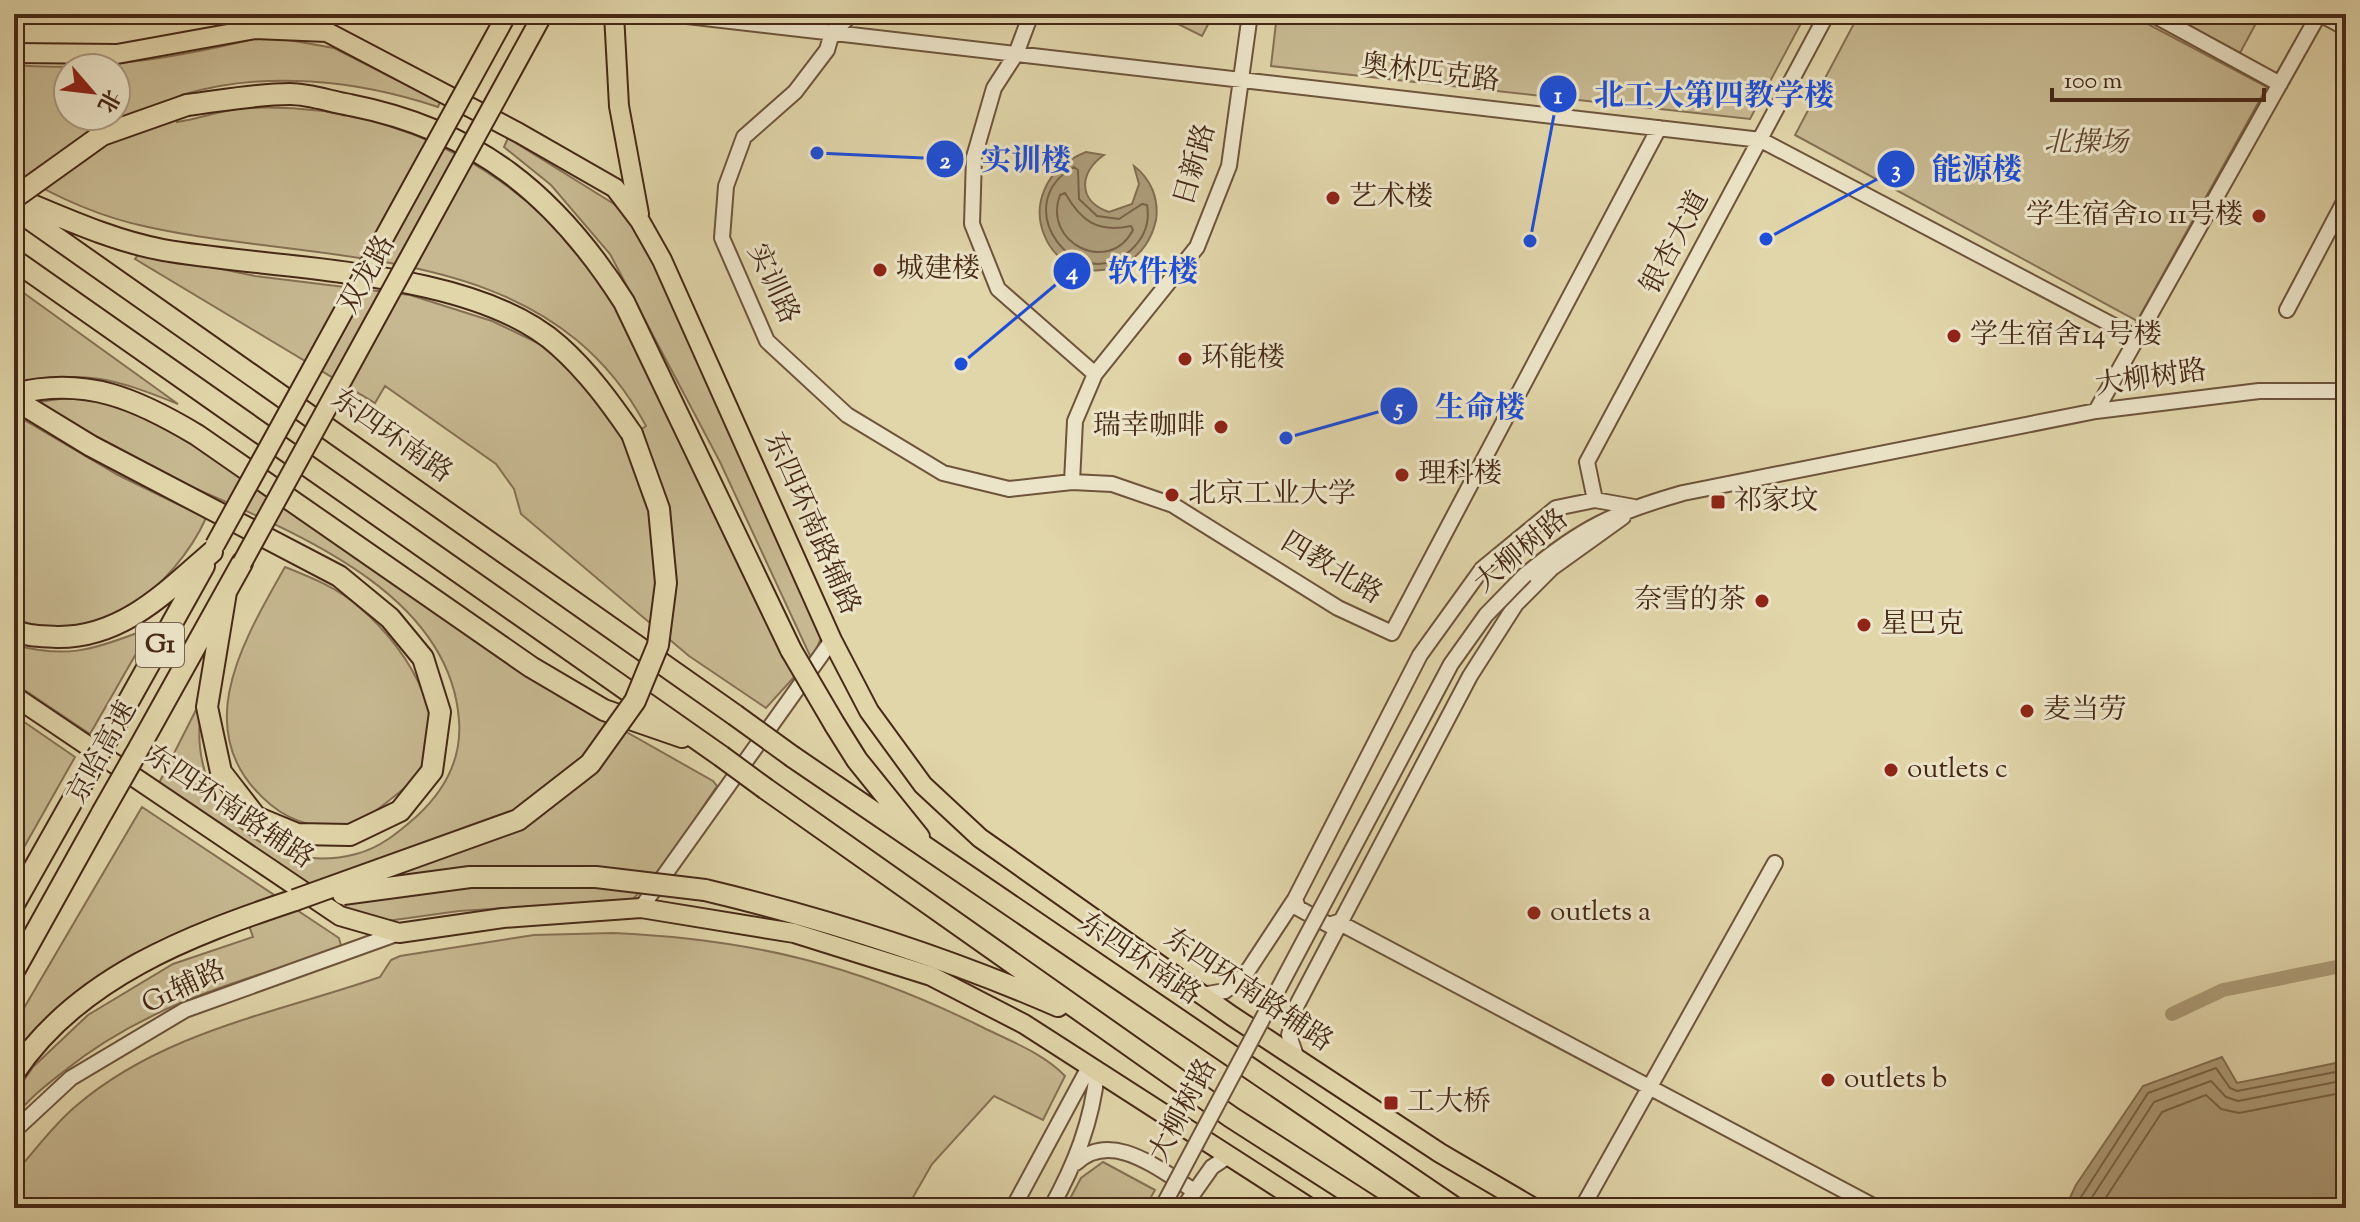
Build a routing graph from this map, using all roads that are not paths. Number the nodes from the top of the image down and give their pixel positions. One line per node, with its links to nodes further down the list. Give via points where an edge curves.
1 (304, 14): 13 (main road)
2 (507, 14): 35 (main road, 双龙路, bridge)
3 (543, 14): 36 (main road, 双龙路, bridge)
4 (670, 14): 14 (street, 奥林匹克路)
5 (852, 14): 14 (street, 实训路)
6 (1031, 14): 16 (street)
7 (1250, 14): 17 (street, 日新路)
8 (1827, 14): 20 (street, 银杏大道)
9 (2152, 14): 18 (street)
10 (2320, 14): 12 (street); 18 (street)
11 (617, 15): 24 (main road, via 619,106)
12 (2346, 28)
13 (255, 29): 15 (main road, 东四环南路辅路, via 117,54); 24 (main road, 东四环南路辅路, via 327,32 382,59 615,188)
14 (832, 33): 16 (street, 奥林匹克路); 32 (street, 实训路, via 827,50 795,92 744,137 726,186 722,238 767,341 847,415 943,473 1009,489)
15 (14, 53)
16 (1016, 54): 17 (street, 奥林匹克路); 28 (street, via 994,88 974,157 972,224 998,289)
17 (1243, 79): 19 (street, 奥林匹克路); 28 (street, 日新路, via 1229,166 1197,247)
18 (2280, 84): 27 (street)
19 (1659, 128): 20 (street, 奥林匹克路); 32 (street, 四教北路, via 1392,633 1338,608 1173,505 1112,484)
20 (1761, 140): 27 (street, 奥林匹克路); 33 (street, 银杏大道, via 1587,462)
21 (14, 198): 42 (highway, bridge, via 102,135 187,105 292,94 383,112 463,141 535,192 592,251 624,302 791,650 857,760); 45 (highway, bridge, via 161,250 439,289 507,312 557,344 601,389 632,434 659,509 666,583 658,645 635,701 590,764 518,820)
22 (2346, 198): 26 (street)
23 (14, 208): 42 (highway, 东四环南路, bridge)
24 (640, 221): 39 (main road, 东四环南路辅路)
25 (14, 260): 41 (highway)
26 (2287, 310)
27 (2137, 338): 31 (street)
28 (1095, 374): 32 (street, 日新路, via 1075,421)
29 (2346, 391): 31 (street, 大柳树路, via 2259,391)
30 (19, 394): 37 (highway, via 91,446 339,576 390,618 423,658 440,712 432,771 400,811 350,835 297,834 256,817 221,772 207,707); 41 (highway, via 88,388 144,403 531,667 604,710)
31 (2096, 411): 34 (street, 大柳树路)
32 (1072, 482)
33 (1595, 500): 34 (street); 44 (street, via 1556,508 1482,569 1420,655)
34 (1634, 507): 48 (street, via 1552,568 1516,604 1470,676); 63 (street, 大柳树路, bridge, via 1561,545 1525,575 1486,615 1451,664)
35 (213, 548): 38 (highway, via 151,605 117,626 77,637 26,636); 46 (highway, 京哈高速 / G1, bridge)
36 (242, 563): 37 (highway, 京哈高速 / G1)
37 (226, 592): 50 (highway, 京哈高速 / G1, bridge)
38 (14, 630)
39 (832, 640): 47 (street); 51 (main road, 东四环南路辅路, via 869,711 923,785 980,838)
40 (14, 696): 49 (main road, 东四环南路辅路, via 340,916)
41 (712, 750): 52 (highway, bridge)
42 (928, 850): 67 (highway, 东四环南路)
43 (1775, 863): 56 (street)
44 (1295, 899): 48 (street, via 1298,908 1329,925); 51 (street, via 1245,975 1225,991)
45 (295, 900): 52 (highway, bridge, via 470,877 596,877 705,890 891,940); 55 (highway, via 225,923 149,957 82,998)
46 (14, 904)
47 (641, 908): 49 (main road, 东四环南路辅路, via 503,918); 54 (main road, 东四环南路辅路, via 794,933 931,976 1024,1024)
48 (1338, 922): 53 (street, via 1297,1005 1289,1035); 56 (street)
49 (399, 933): 57 (street, G1辅路, via 185,1010 71,1078)
50 (14, 971)
51 (1202, 995): 53 (main road, 东四环南路辅路)
52 (1096, 1022): 66 (highway)
53 (1297, 1059): 68 (main road, 东四环南路辅路)
54 (1093, 1069): 58 (main road, 东四环南路辅路); 59 (street, via 1094,1104); 61 (street)
55 (14, 1073)
56 (1648, 1086): 69 (street); 70 (street)
57 (14, 1131)
58 (1227, 1157): 60 (street, 大柳树路); 65 (main road, 东四环南路辅路)
59 (1076, 1163): 60 (street, via 1087,1152 1132,1154); 62 (street)
60 (1193, 1190): 64 (street, 大柳树路)
61 (1013, 1208)
62 (1051, 1208)
63 (1162, 1208)
64 (1183, 1208)
65 (1310, 1208)
66 (1373, 1208)
67 (1455, 1208)
68 (1534, 1208)
69 (1582, 1208)
70 (1877, 1208)

